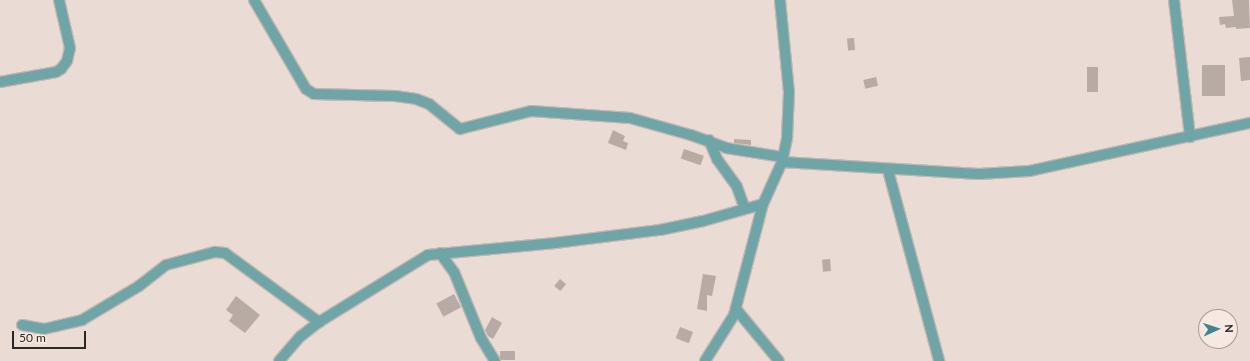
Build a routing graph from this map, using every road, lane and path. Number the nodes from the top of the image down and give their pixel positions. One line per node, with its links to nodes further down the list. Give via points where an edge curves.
1 (58, 0): 5 (street, via 70,48 67,61 56,72)
2 (254, 0): 8 (street, via 306,90 314,94 416,99 429,104 460,129 481,126 520,113 547,111 630,118)
3 (780, 0): 9 (street, via 790,115)
4 (1174, 0): 7 (street)
5 (0, 82)
6 (1250, 123): 7 (street)
7 (1190, 137): 10 (street, via 1154,142 1029,171 979,174)
8 (709, 140): 9 (street, via 726,148); 12 (street, via 717,159 737,188)
9 (783, 159): 10 (street); 11 (street)
10 (888, 170): 21 (street)
11 (763, 204): 12 (street); 14 (street)
12 (744, 209): 13 (street, via 660,230)
13 (440, 253): 15 (street, via 428,256); 18 (street, via 454,272 481,338)
14 (736, 309): 19 (street); 20 (street)
15 (320, 322): 16 (street, via 225,253 215,252 166,265 139,286 82,320 44,330); 17 (street, via 301,336)
16 (22, 325)
17 (278, 361)
18 (495, 361)
19 (705, 361)
20 (780, 361)
21 (940, 361)

